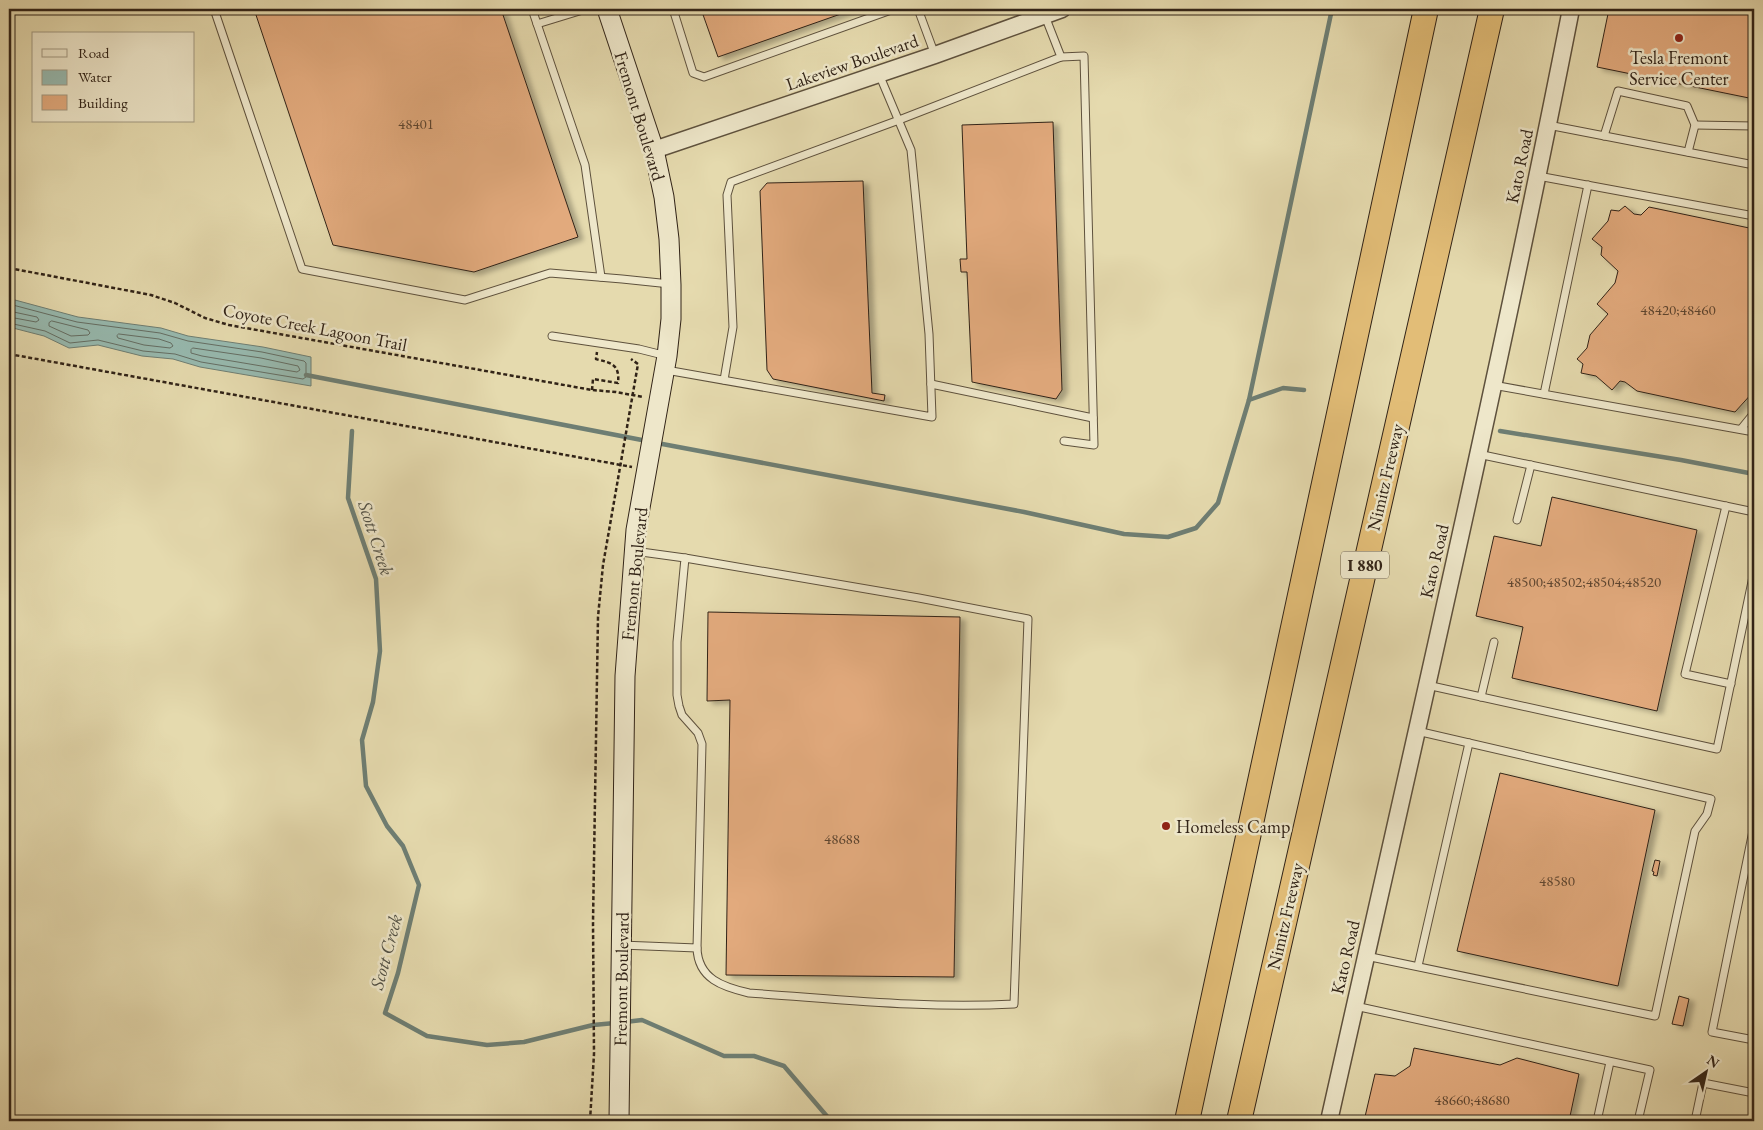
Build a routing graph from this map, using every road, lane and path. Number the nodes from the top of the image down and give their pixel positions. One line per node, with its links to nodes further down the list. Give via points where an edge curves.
1 (214, 9): 29 (lane, via 302,269 465,300 550,273)
2 (532, 9): 13 (lane)
3 (586, 9): 13 (lane)
4 (607, 9): 22 (main road, Fremont Boulevard)
5 (673, 9): 6 (lane, via 693,73 704,77)
6 (894, 9)
7 (918, 9): 14 (lane)
8 (1062, 9): 12 (street, Lakeview Boulevard)
9 (1426, 9): 75 (highway)
10 (1492, 9): 76 (highway, Nimitz Freeway / I 880)
11 (1571, 9): 19 (street, Kato Road)
12 (1044, 15): 14 (street, Lakeview Boulevard); 15 (lane)
13 (537, 24): 29 (lane, via 585,165)
14 (935, 55): 16 (street, Lakeview Boulevard)
15 (1061, 57): 17 (lane); 44 (lane, via 1084,56)
16 (879, 74): 17 (lane); 22 (street, Lakeview Boulevard)
17 (899, 120): 36 (lane, via 731,182 727,195 733,327); 37 (lane, via 912,150)
18 (1695, 124): 20 (lane); 21 (lane, via 1687,106 1618,91); 23 (lane)
19 (1548, 125): 21 (lane); 25 (street, Kato Road)
20 (1754, 126)
21 (1604, 136): 23 (lane)
22 (654, 150): 30 (main road, Fremont Boulevard, via 665,206)
23 (1688, 152): 24 (lane)
24 (1754, 165)
25 (1538, 175): 26 (lane); 38 (street, Kato Road)
26 (1588, 185): 27 (lane); 41 (lane)
27 (1754, 216)
28 (9, 268): 39 (path, Coyote Creek Lagoon Trail, via 151,295 229,325)
29 (601, 277): 30 (lane)
30 (671, 285): 35 (main road, Fremont Boulevard)
31 (552, 336): 35 (lane, via 639,349)
32 (9, 354): 49 (path)
33 (606, 354): 39 (path, via 597,352 596,359 616,367 618,383 593,379)
34 (624, 358): 42 (path, via 638,364)
35 (666, 363): 36 (lane); 40 (main road, Fremont Boulevard)
36 (724, 380): 37 (lane, via 932,417)
37 (931, 384): 44 (lane)
38 (1493, 385): 41 (lane); 48 (street, Kato Road)
39 (592, 390): 42 (path, Coyote Creek Lagoon Trail)
40 (661, 394): 42 (path, Coyote Creek Lagoon Trail); 51 (main road, Fremont Boulevard)
41 (1544, 394): 45 (lane)
42 (633, 395): 49 (path)
43 (1754, 413): 45 (lane)
44 (1093, 418): 47 (lane, via 1094,445)
45 (1741, 429): 46 (lane)
46 (1754, 432)
47 (1064, 440)
48 (1478, 454): 50 (lane); 60 (street, Kato Road)
49 (620, 465): 51 (path); 73 (path, via 603,565 598,617 592,922 594,1054)
50 (1531, 465): 52 (lane); 54 (lane)
51 (648, 470): 55 (main road, Fremont Boulevard)
52 (1726, 506): 53 (lane); 59 (lane, via 1685,674)
53 (1754, 512)
54 (1517, 520)
55 (634, 551): 56 (lane); 65 (main road, Fremont Boulevard, via 625,676)
56 (685, 558): 66 (lane, via 677,642 677,695 682,714 698,733 702,744); 66 (lane, via 1028,620 1014,1004 913,1006 749,993 726,988 711,979 701,967)
57 (1754, 572): 59 (lane)
58 (1494, 642): 61 (lane)
59 (1731, 684): 61 (lane, via 1717,749)
60 (1426, 685): 61 (lane); 62 (street, Kato Road)
61 (1481, 697)
62 (1416, 730): 63 (lane); 67 (street, Kato Road)
63 (1469, 743): 68 (lane); 68 (lane, via 1711,799 1707,814 1695,831 1655,1016)
64 (1754, 826): 70 (lane, via 1712,1032)
65 (621, 945): 66 (lane); 74 (main road, Fremont Boulevard)
66 (697, 948)
67 (1366, 956): 68 (lane); 69 (street, Kato Road)
68 (1418, 966)
69 (1355, 1006): 71 (lane); 77 (street, Kato Road)
70 (1754, 1040)
71 (1610, 1062): 78 (lane); 79 (lane, via 1650,1070)
72 (1754, 1093): 80 (lane, via 1703,1083)
73 (590, 1121)
74 (618, 1121)
75 (1186, 1121)
76 (1239, 1121)
77 (1329, 1121)
78 (1597, 1121)
79 (1638, 1121)
80 (1695, 1121)

